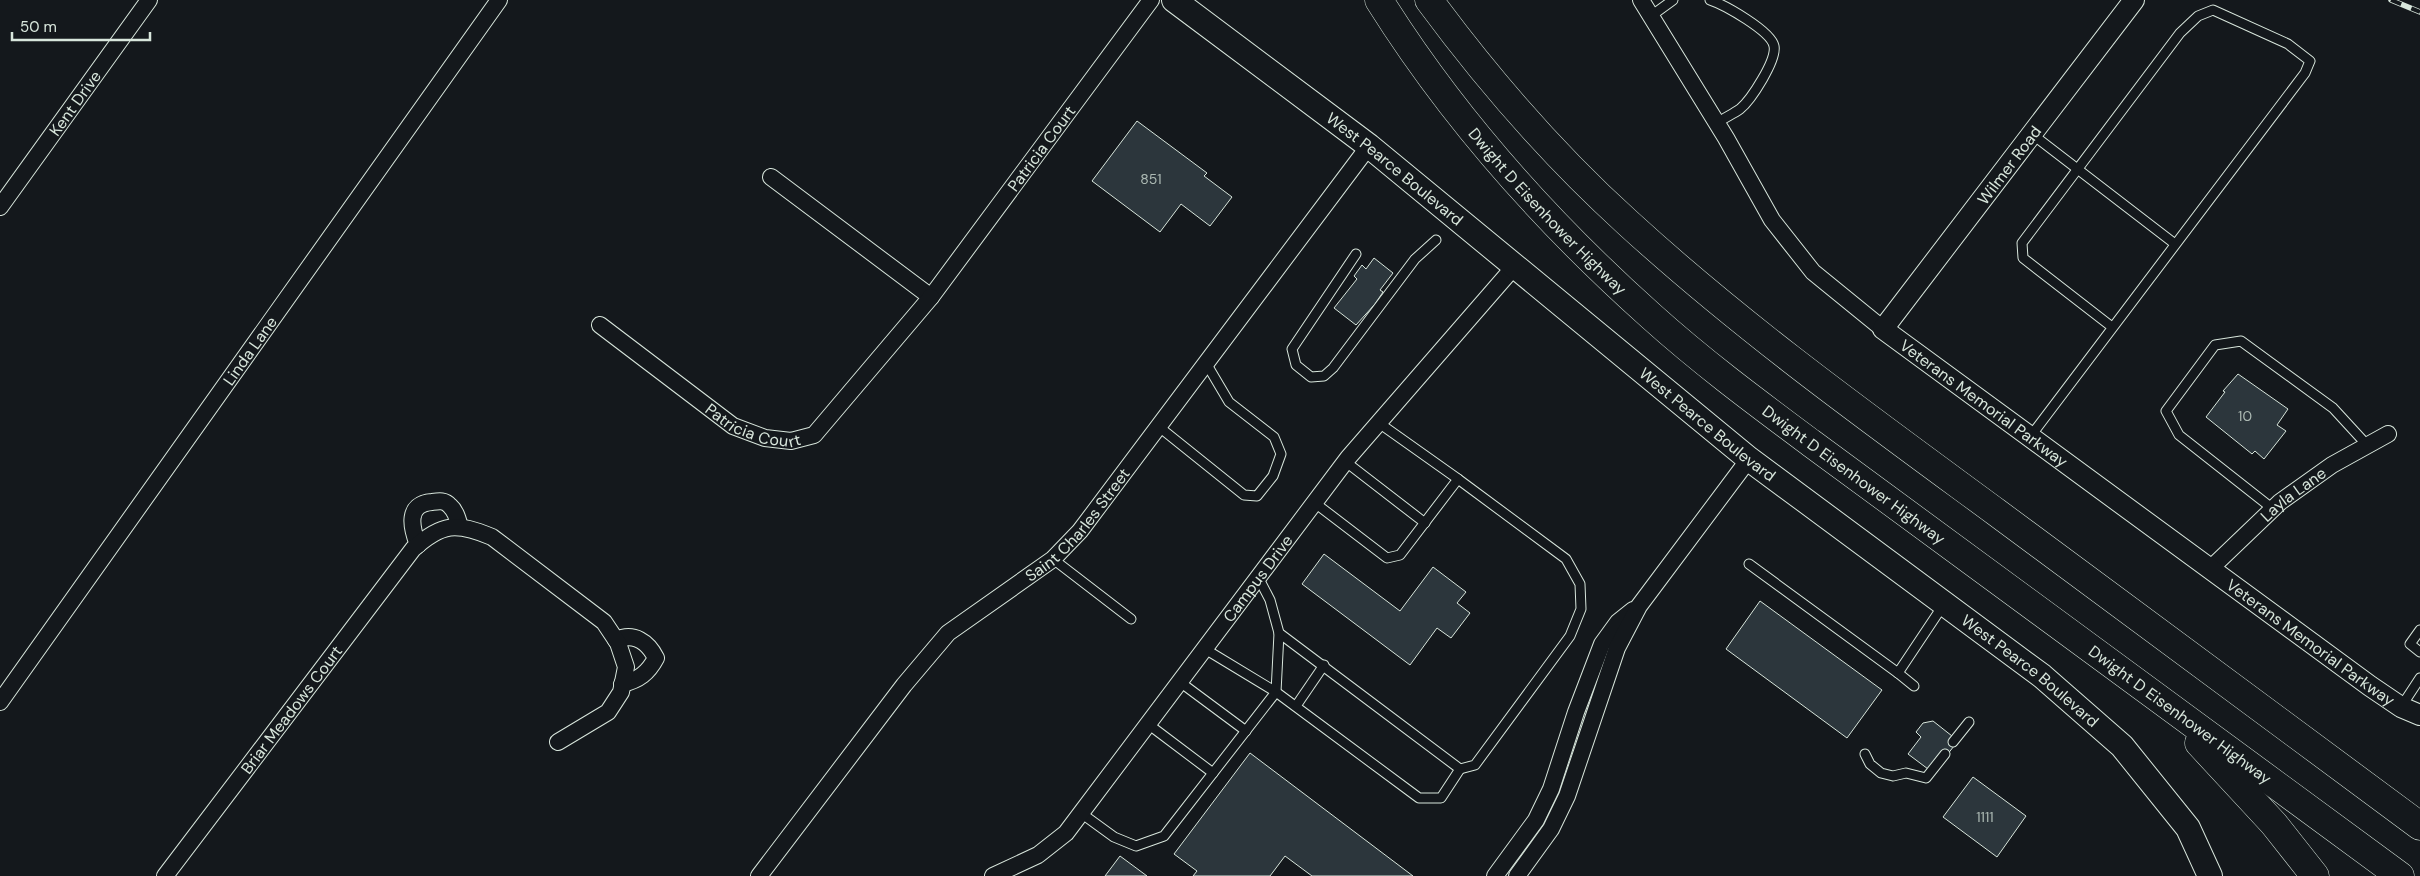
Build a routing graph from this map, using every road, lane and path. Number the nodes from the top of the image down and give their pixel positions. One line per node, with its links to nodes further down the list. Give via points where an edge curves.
1 (149, 0): 17 (street, Kent Drive)
2 (499, 0): 60 (street, Linda Lane)
3 (1150, 0): 22 (street, Patricia Court)
4 (1174, 0): 14 (main road, West Pearce Boulevard)
5 (1378, 0): 59 (highway, Dwight D Eisenhower Highway, via 1440,87 1512,176 1556,225 1652,317 1729,382)
6 (1429, 0): 76 (highway, via 1493,82 1578,174 1662,253 1752,330)
7 (1641, 0): 11 (street, Veterans Memorial Parkway)
8 (1673, 0): 11 (lane)
9 (1710, 0): 12 (lane, via 1770,37 1775,55 1750,99)
10 (2134, 0): 13 (street, Wilmer Road)
11 (1651, 16): 12 (street, Veterans Memorial Parkway)
12 (1717, 123): 25 (street, Veterans Memorial Parkway, via 1772,220 1813,272)
13 (2032, 134): 15 (lane); 25 (street, Wilmer Road)
14 (1369, 146): 21 (main road, West Pearce Boulevard); 26 (street, Saint Charles Street)
15 (2078, 169): 19 (lane); 19 (lane, via 2180,33 2198,16 2213,10 2288,44 2310,61); 24 (lane, via 2022,243 2023,258)
16 (771, 178): 22 (street)
17 (0, 207)
18 (1436, 240): 20 (lane, via 1415,258 1333,368 1324,376 1310,376 1296,366 1292,349)
19 (2175, 244): 24 (lane)
20 (1356, 254)
21 (1514, 268): 27 (street, Campus Drive); 32 (main road, West Pearce Boulevard)
22 (931, 297): 23 (street, Patricia Court, via 814,435 791,441 765,438 733,426)
23 (600, 324)
24 (2112, 327): 30 (lane)
25 (1883, 329): 30 (street, Veterans Memorial Parkway)
26 (1206, 363): 28 (street, Saint Charles Street); 28 (lane, via 1229,402 1274,438 1281,454 1273,476 1257,496 1244,496)
27 (1379, 423): 33 (street, Campus Drive); 34 (lane)
28 (1158, 426): 40 (street, Saint Charles Street, via 1080,531)
29 (2388, 434): 31 (street, Layla Lane)
30 (2030, 437): 42 (street, Veterans Memorial Parkway)
31 (2367, 445): 36 (street, Layla Lane, via 2332,465); 36 (lane, via 2333,408 2241,341 2215,346 2166,411 2179,435)
32 (1749, 459): 44 (main road, West Pearce Boulevard); 45 (street)
33 (1346, 462): 35 (street, Campus Drive); 37 (lane)
34 (1458, 479): 37 (lane); 73 (lane, via 1566,558 1580,584 1580,609 1570,636 1475,765)
35 (1314, 503): 37 (lane, via 1387,558 1400,556); 43 (street, Campus Drive)
36 (2273, 509): 42 (street, Layla Lane)
37 (1425, 523)
38 (460, 527): 39 (street, Briar Meadows Court, via 428,534); 39 (street, via 450,505 442,501 423,503 413,513 411,527); 49 (street, Briar Meadows Court, via 492,537 604,622)
39 (418, 545): 77 (street, Briar Meadows Court)
40 (1053, 559): 46 (lane); 78 (street, Saint Charles Street, via 948,633 904,685)
41 (1749, 564): 53 (lane)
42 (2210, 569): 62 (street, Veterans Memorial Parkway)
43 (1258, 578): 48 (lane, via 1270,600); 50 (street, Campus Drive)
44 (1944, 604): 53 (lane); 82 (main road, West Pearce Boulevard, via 2042,676 2122,746 2188,828)
45 (1639, 606): 63 (street, via 1618,622 1602,644); 65 (street, via 1617,648)
46 (1131, 619)
47 (2420, 630): 51 (lane, via 2410,644)
48 (1279, 633): 52 (lane); 58 (lane)
49 (616, 640): 56 (street, Briar Meadows Court, via 626,667); 56 (street, via 634,638 649,645 656,658 649,671 635,681)
50 (1205, 648): 55 (street, Campus Drive); 58 (lane)
51 (2420, 652)
52 (1324, 665): 61 (lane); 73 (lane)
53 (1898, 673): 57 (lane)
54 (2420, 678): 62 (lane)
55 (1180, 682): 67 (street, Campus Drive); 68 (lane)
56 (622, 684): 69 (street, Briar Meadows Court, via 621,692 608,712)
57 (1914, 686)
58 (1276, 692): 61 (lane); 68 (lane)
59 (2161, 701): 83 (highway, via 2274,824); 84 (highway, Dwight D Eisenhower Highway)
60 (0, 702)
61 (1296, 706): 73 (lane, via 1419,798 1441,798)
62 (2401, 706): 64 (street, Veterans Memorial Parkway)
63 (1576, 712): 65 (street); 80 (street, via 1551,789 1536,820)
64 (2420, 715)
65 (1593, 718): 81 (street, via 1567,796 1550,829)
66 (1968, 722): 70 (lane)
67 (1148, 724): 74 (lane); 75 (street, Campus Drive)
68 (1246, 731): 74 (lane)
69 (558, 742)
70 (1954, 742)
71 (1865, 754): 72 (lane, via 1870,764 1881,773 1893,776 1906,773 1926,778)
72 (1945, 754)
73 (1460, 769)
74 (1213, 773): 75 (lane, via 1164,836 1136,846 1114,837)
75 (1081, 813): 79 (street, Campus Drive, via 1066,833 1038,855)
76 (2420, 826)
77 (166, 876)
78 (759, 876)
79 (994, 876)
80 (1495, 876)
81 (1517, 876)
82 (2210, 876)
83 (2315, 876)
84 (2400, 876)

